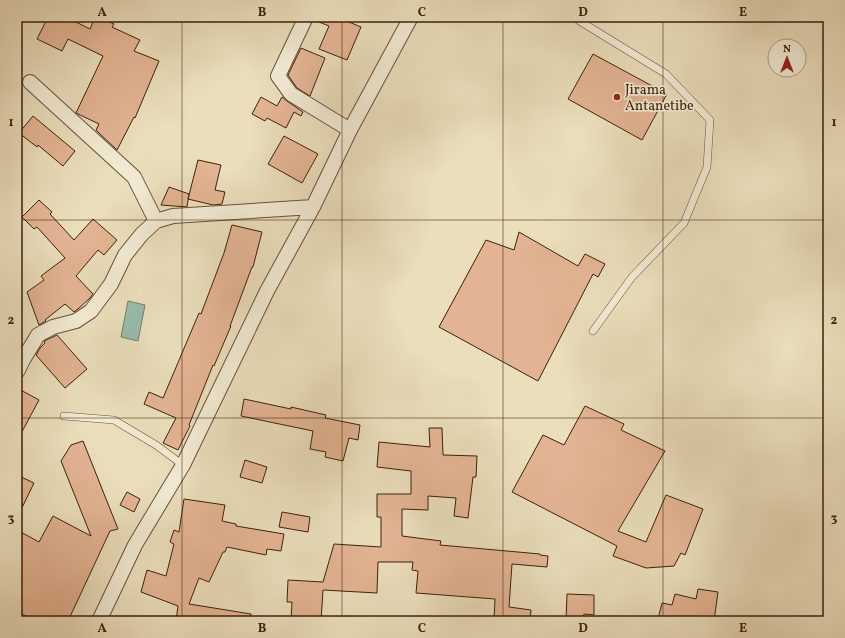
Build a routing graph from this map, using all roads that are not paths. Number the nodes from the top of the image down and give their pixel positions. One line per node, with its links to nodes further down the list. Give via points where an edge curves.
1 (306, 17): 5 (street, via 278,76 291,94)
2 (410, 17): 5 (street)
3 (577, 17): 8 (lane, via 666,74 710,120 707,167 684,223 632,277)
4 (30, 82): 7 (street, via 134,177)
5 (350, 130): 6 (street)
6 (313, 207): 7 (street, via 173,216); 11 (street, via 267,291)
7 (156, 221): 9 (street, via 125,255 111,284 91,311 76,320 38,335)
8 (593, 331)
9 (17, 372)
10 (64, 416): 11 (lane, via 114,420 156,445)
11 (183, 465): 12 (street, via 135,545)
12 (99, 621)

